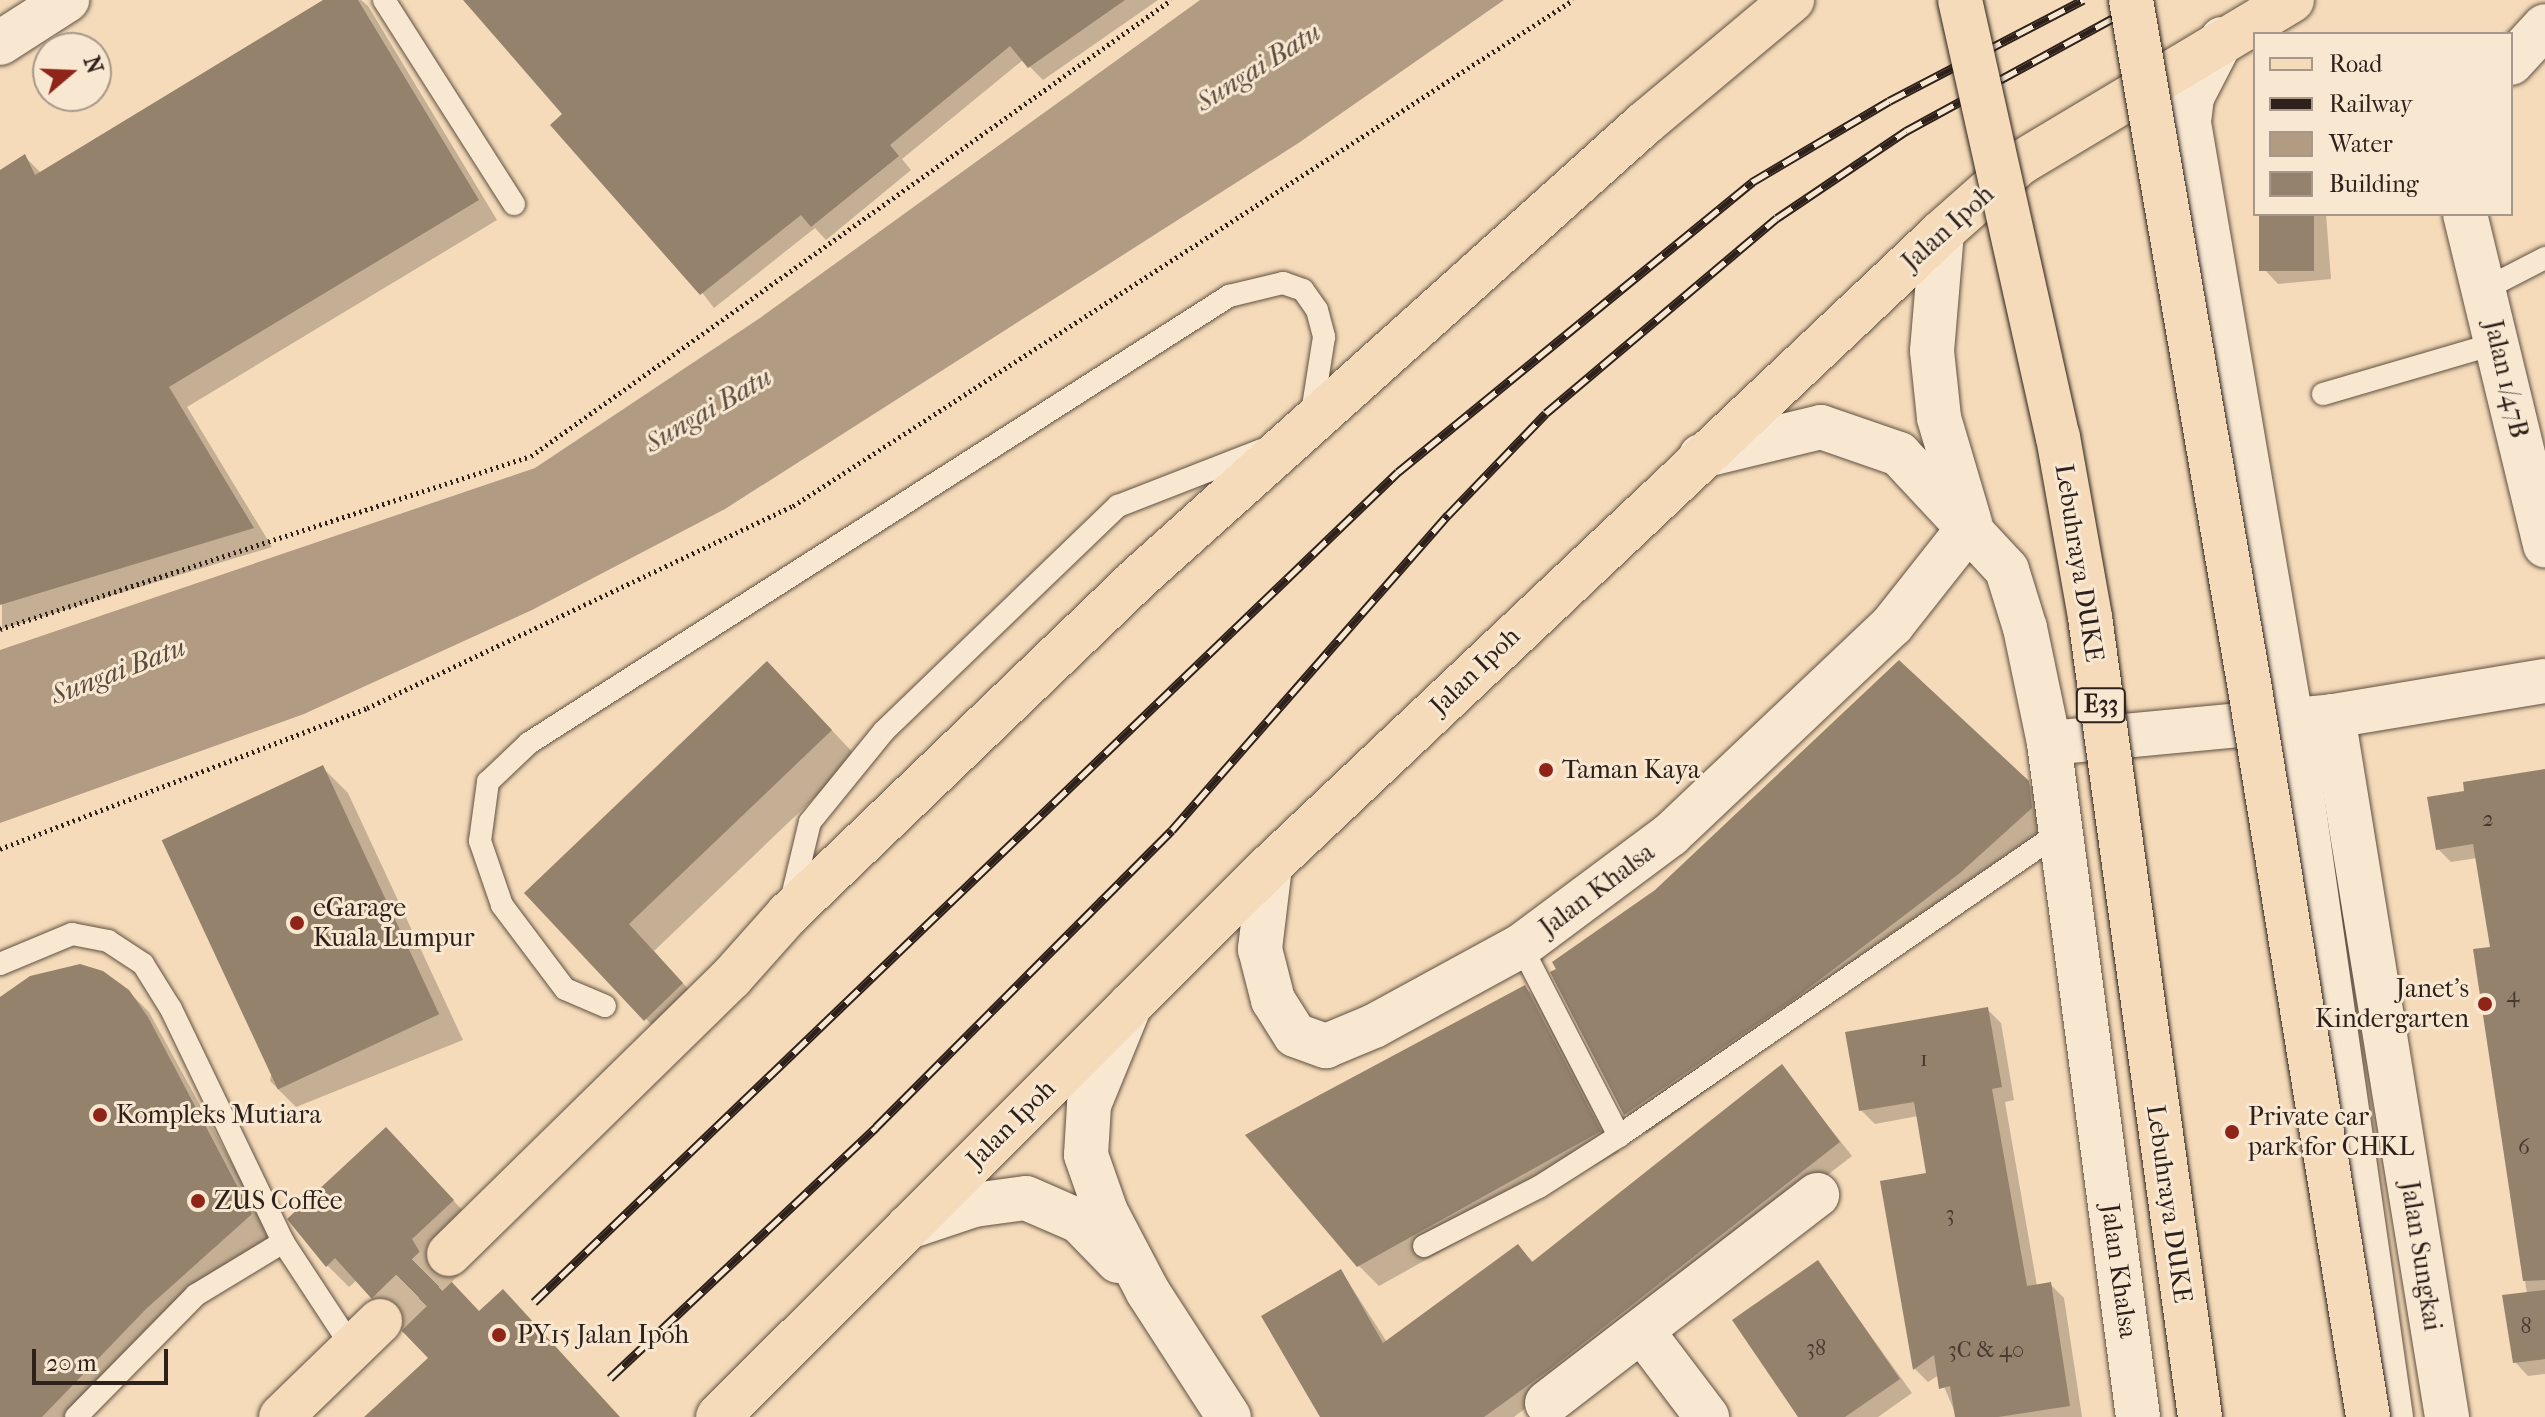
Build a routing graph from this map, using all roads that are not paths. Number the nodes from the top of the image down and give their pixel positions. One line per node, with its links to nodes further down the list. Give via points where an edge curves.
1 (67, 0): 9 (street)
2 (384, 0): 11 (lane)
3 (1792, 0): 18 (main road, via 1645,123)
4 (1960, 0): 50 (main road, Lebuhraya DUKE / E33, bridge, via 2058,437 2090,617)
5 (2131, 0): 51 (main road, bridge, via 2248,673)
6 (2292, 0): 8 (main road, Jalan Ipoh)
7 (2545, 26): 10 (street)
8 (2222, 39): 13 (main road, Jalan Ipoh, via 2020,163); 23 (street, via 2192,97 2189,123)
9 (0, 43)
10 (2513, 61)
11 (514, 204)
12 (2466, 216): 15 (street, Jalan 1/47B)
13 (1942, 232): 19 (main road, Jalan Ipoh); 20 (street, Jalan Khalsa, via 1932,351 1939,418)
14 (2545, 258): 15 (lane)
15 (2485, 289): 16 (street, Jalan 1/47B)
16 (2497, 343): 17 (lane); 21 (street, Jalan 1/47B)
17 (2323, 394)
18 (1301, 431): 27 (main road, via 1135,581); 27 (lane, via 1118,506 866,748 810,822); 33 (lane, via 1324,337 1317,310 1303,290 1283,283 1242,291 529,743 488,782 480,841 502,905 565,989)
19 (1701, 456): 20 (street, Jalan Khalsa, via 1821,427 1899,454); 26 (main road, Jalan Ipoh)
20 (1971, 525): 24 (street, Jalan Khalsa, via 2007,570); 28 (street, Jalan Khalsa, via 1892,625 1681,825)
21 (2545, 545)
22 (2545, 681): 23 (street)
23 (2312, 718): 24 (street); 52 (street); 53 (street, Jalan Sungkai)
24 (2049, 743): 25 (street, Jalan Khalsa)
25 (2060, 832): 34 (lane); 49 (street, Jalan Khalsa)
26 (1270, 866): 28 (street, Jalan Khalsa, via 1260,949 1273,1000 1295,1035 1326,1046 1374,1026); 32 (main road, Jalan Ipoh)
27 (788, 914): 30 (main road)
28 (1521, 946): 34 (lane)
29 (0, 964): 37 (lane, via 72,934 108,941 143,964 171,1009)
30 (731, 978): 31 (lane); 39 (main road)
31 (676, 998)
32 (1131, 1002): 36 (main road, Jalan Ipoh); 40 (street, via 1089,1105 1086,1155 1106,1212)
33 (605, 1006)
34 (1619, 1136): 38 (lane, via 1539,1187)
35 (1817, 1195): 41 (street)
36 (908, 1227): 40 (street, via 974,1205 1026,1198 1079,1221); 46 (main road, Jalan Ipoh)
37 (283, 1242): 42 (lane); 44 (lane, via 196,1295)
38 (1424, 1246)
39 (449, 1254)
40 (1148, 1292): 47 (street)
41 (1642, 1331): 43 (street); 48 (street)
42 (366, 1334): 45 (main road)
43 (1547, 1403)
44 (76, 1417)
45 (281, 1417)
46 (718, 1417)
47 (1229, 1417)
48 (1707, 1417)
49 (2138, 1417)
50 (2200, 1417)
51 (2368, 1417)
52 (2391, 1417)
53 (2447, 1417)

